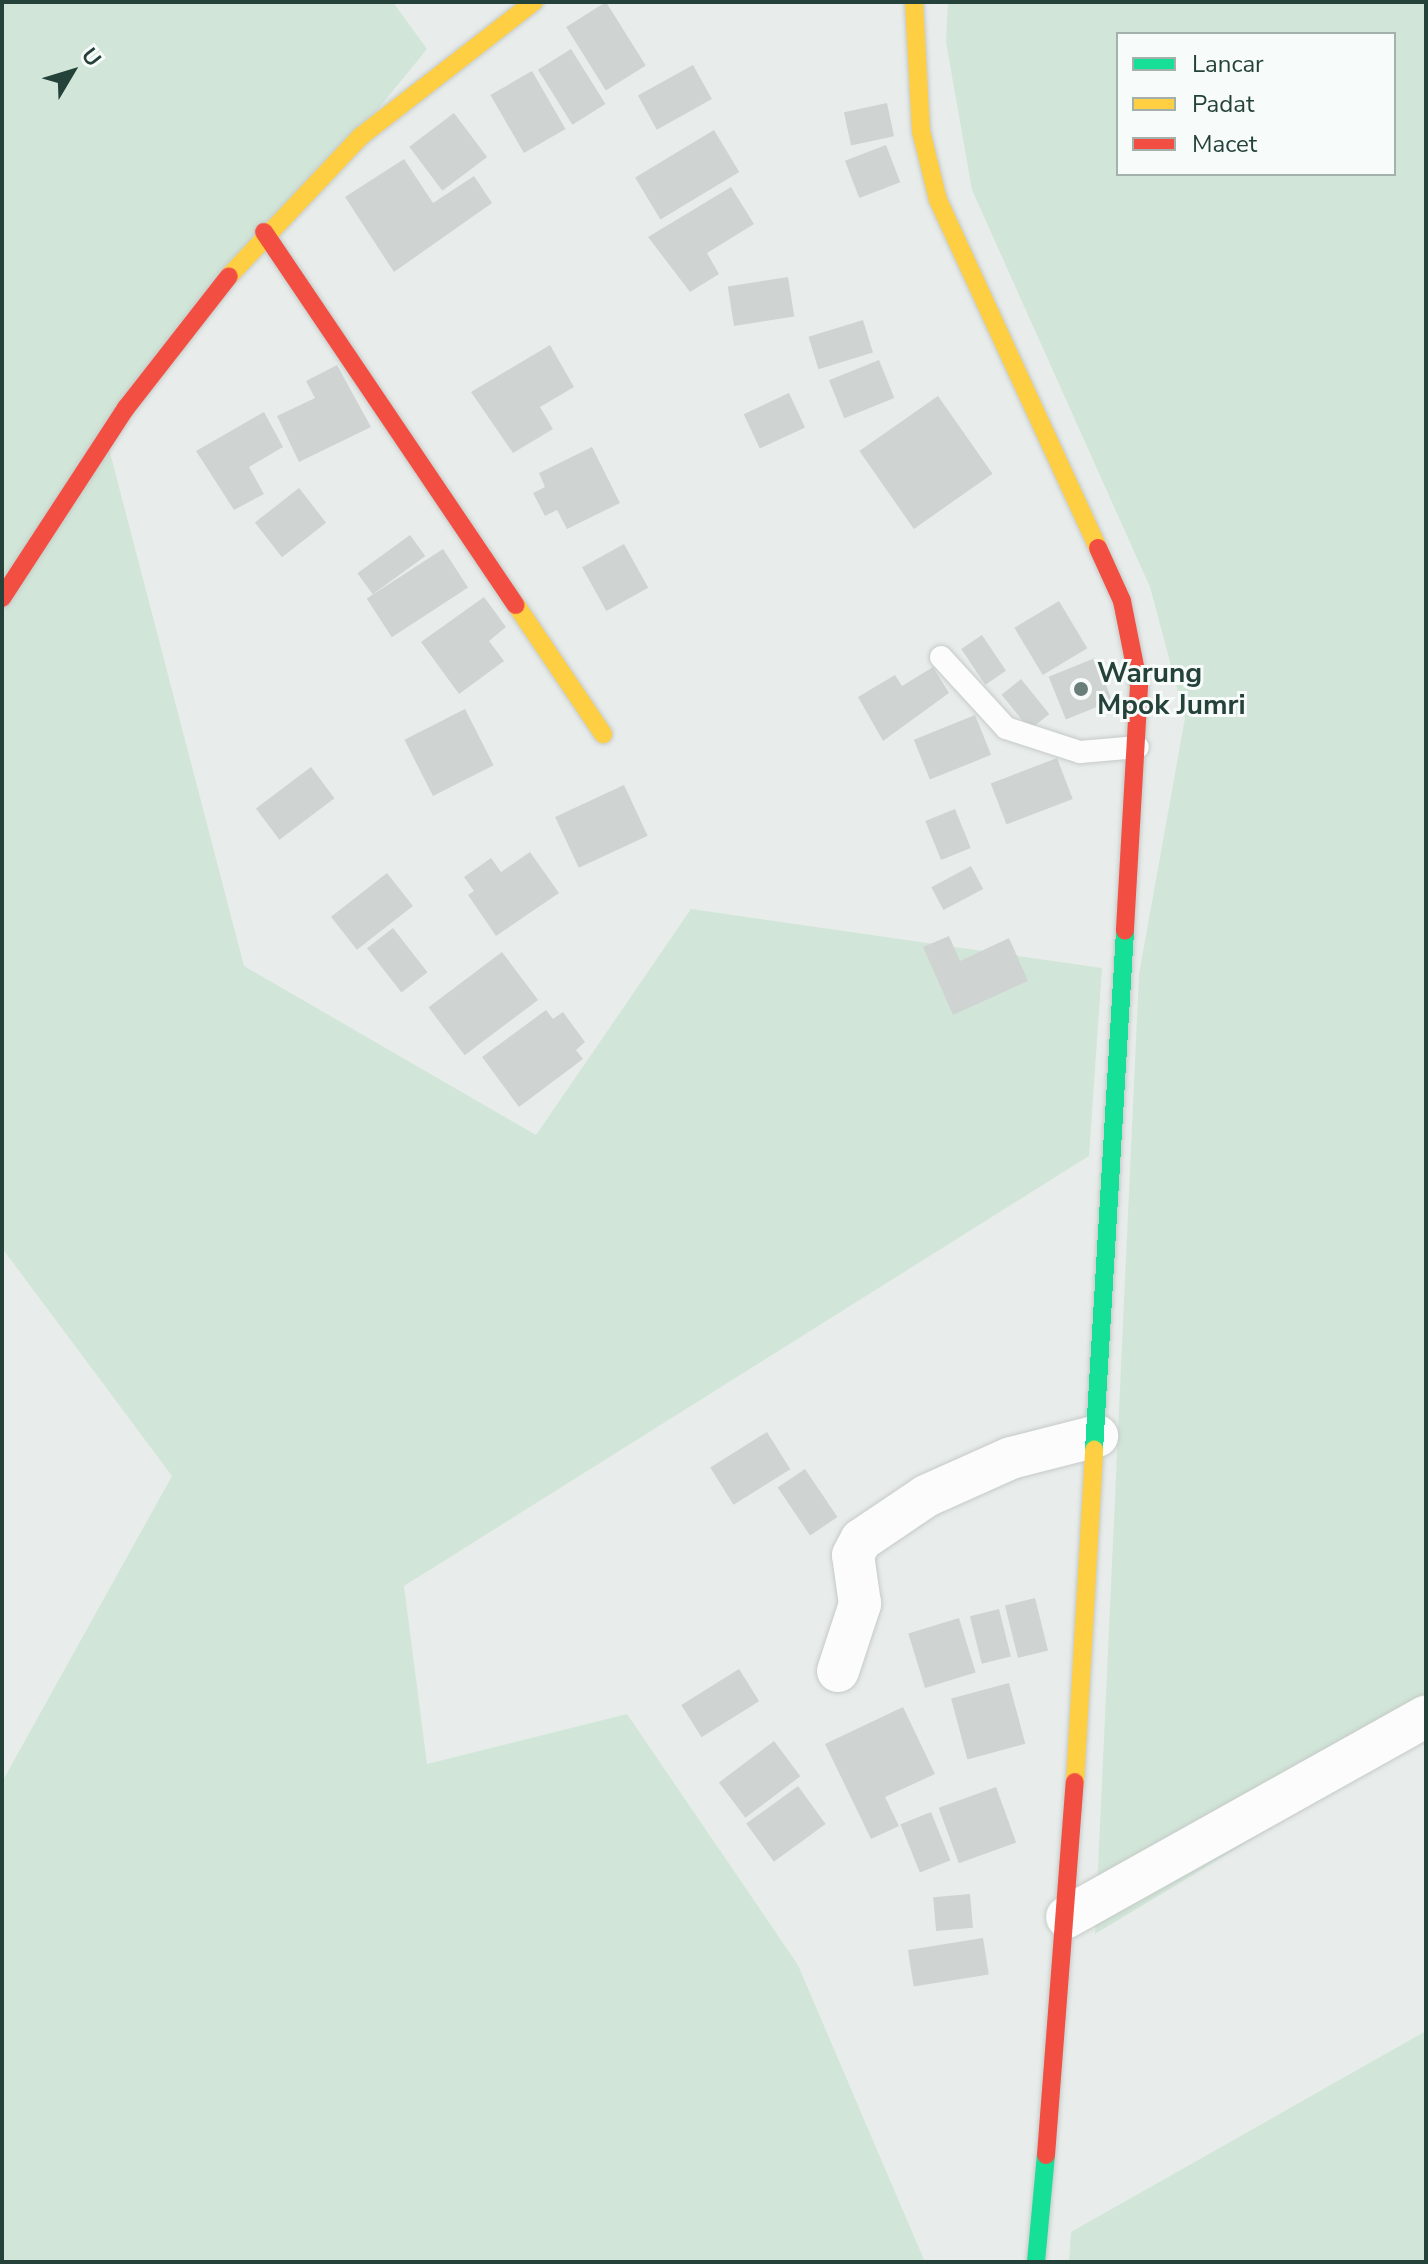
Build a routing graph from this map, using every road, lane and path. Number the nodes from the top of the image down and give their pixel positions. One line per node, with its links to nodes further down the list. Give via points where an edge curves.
1 (534, 2): 3 (street, via 361,136)
2 (914, 2): 7 (street, via 921,131 938,200 1122,601 1139,686)
3 (264, 232): 4 (street, via 126,408); 6 (street)
4 (2, 598)
5 (941, 657): 7 (lane, via 1006,728 1080,752)
6 (603, 734)
7 (1138, 747): 8 (street)
8 (1097, 1436): 9 (street, via 1011,1458 926,1496 861,1540 853,1555 860,1604); 11 (street)
9 (838, 1671)
10 (1426, 1716): 11 (street)
11 (1067, 1917): 12 (street)
12 (1036, 2262)

